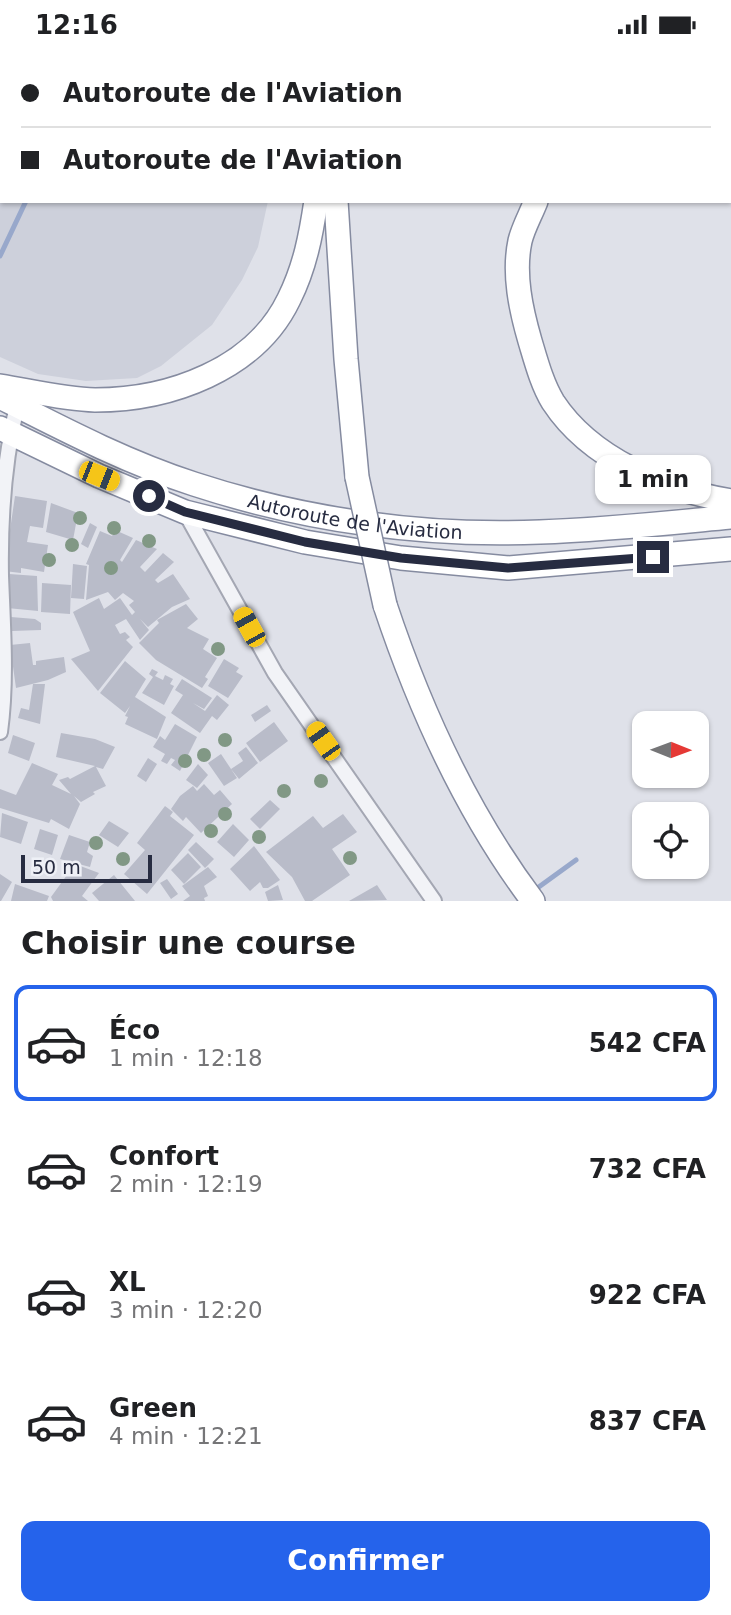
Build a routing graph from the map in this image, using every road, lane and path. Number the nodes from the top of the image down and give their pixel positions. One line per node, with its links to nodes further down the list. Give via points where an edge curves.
1 (316, 203): 4 (highway, via 309,249 289,301 260,339 219,371 178,389 135,398 94,400)
2 (337, 203): 15 (highway, bridge, via 356,477 385,605 442,754)
3 (535, 203): 7 (highway, via 520,242 519,301 553,402 587,439 626,464 659,482)
4 (0, 386)
5 (9, 401): 6 (street); 9 (highway, Autoroute de l'Aviation, via 98,447 192,484 325,517 504,533)
6 (5, 431): 8 (highway, Autoroute de l'Aviation); 13 (street)
7 (731, 501)
8 (185, 512): 11 (highway, Autoroute de l'Aviation, via 305,542 414,560 508,568); 14 (street, via 275,673)
9 (731, 517)
10 (731, 549): 11 (highway, Autoroute de l'Aviation)
11 (677, 556): 12 (highway)
12 (731, 556)
13 (0, 732)
14 (434, 901)
15 (533, 901)

